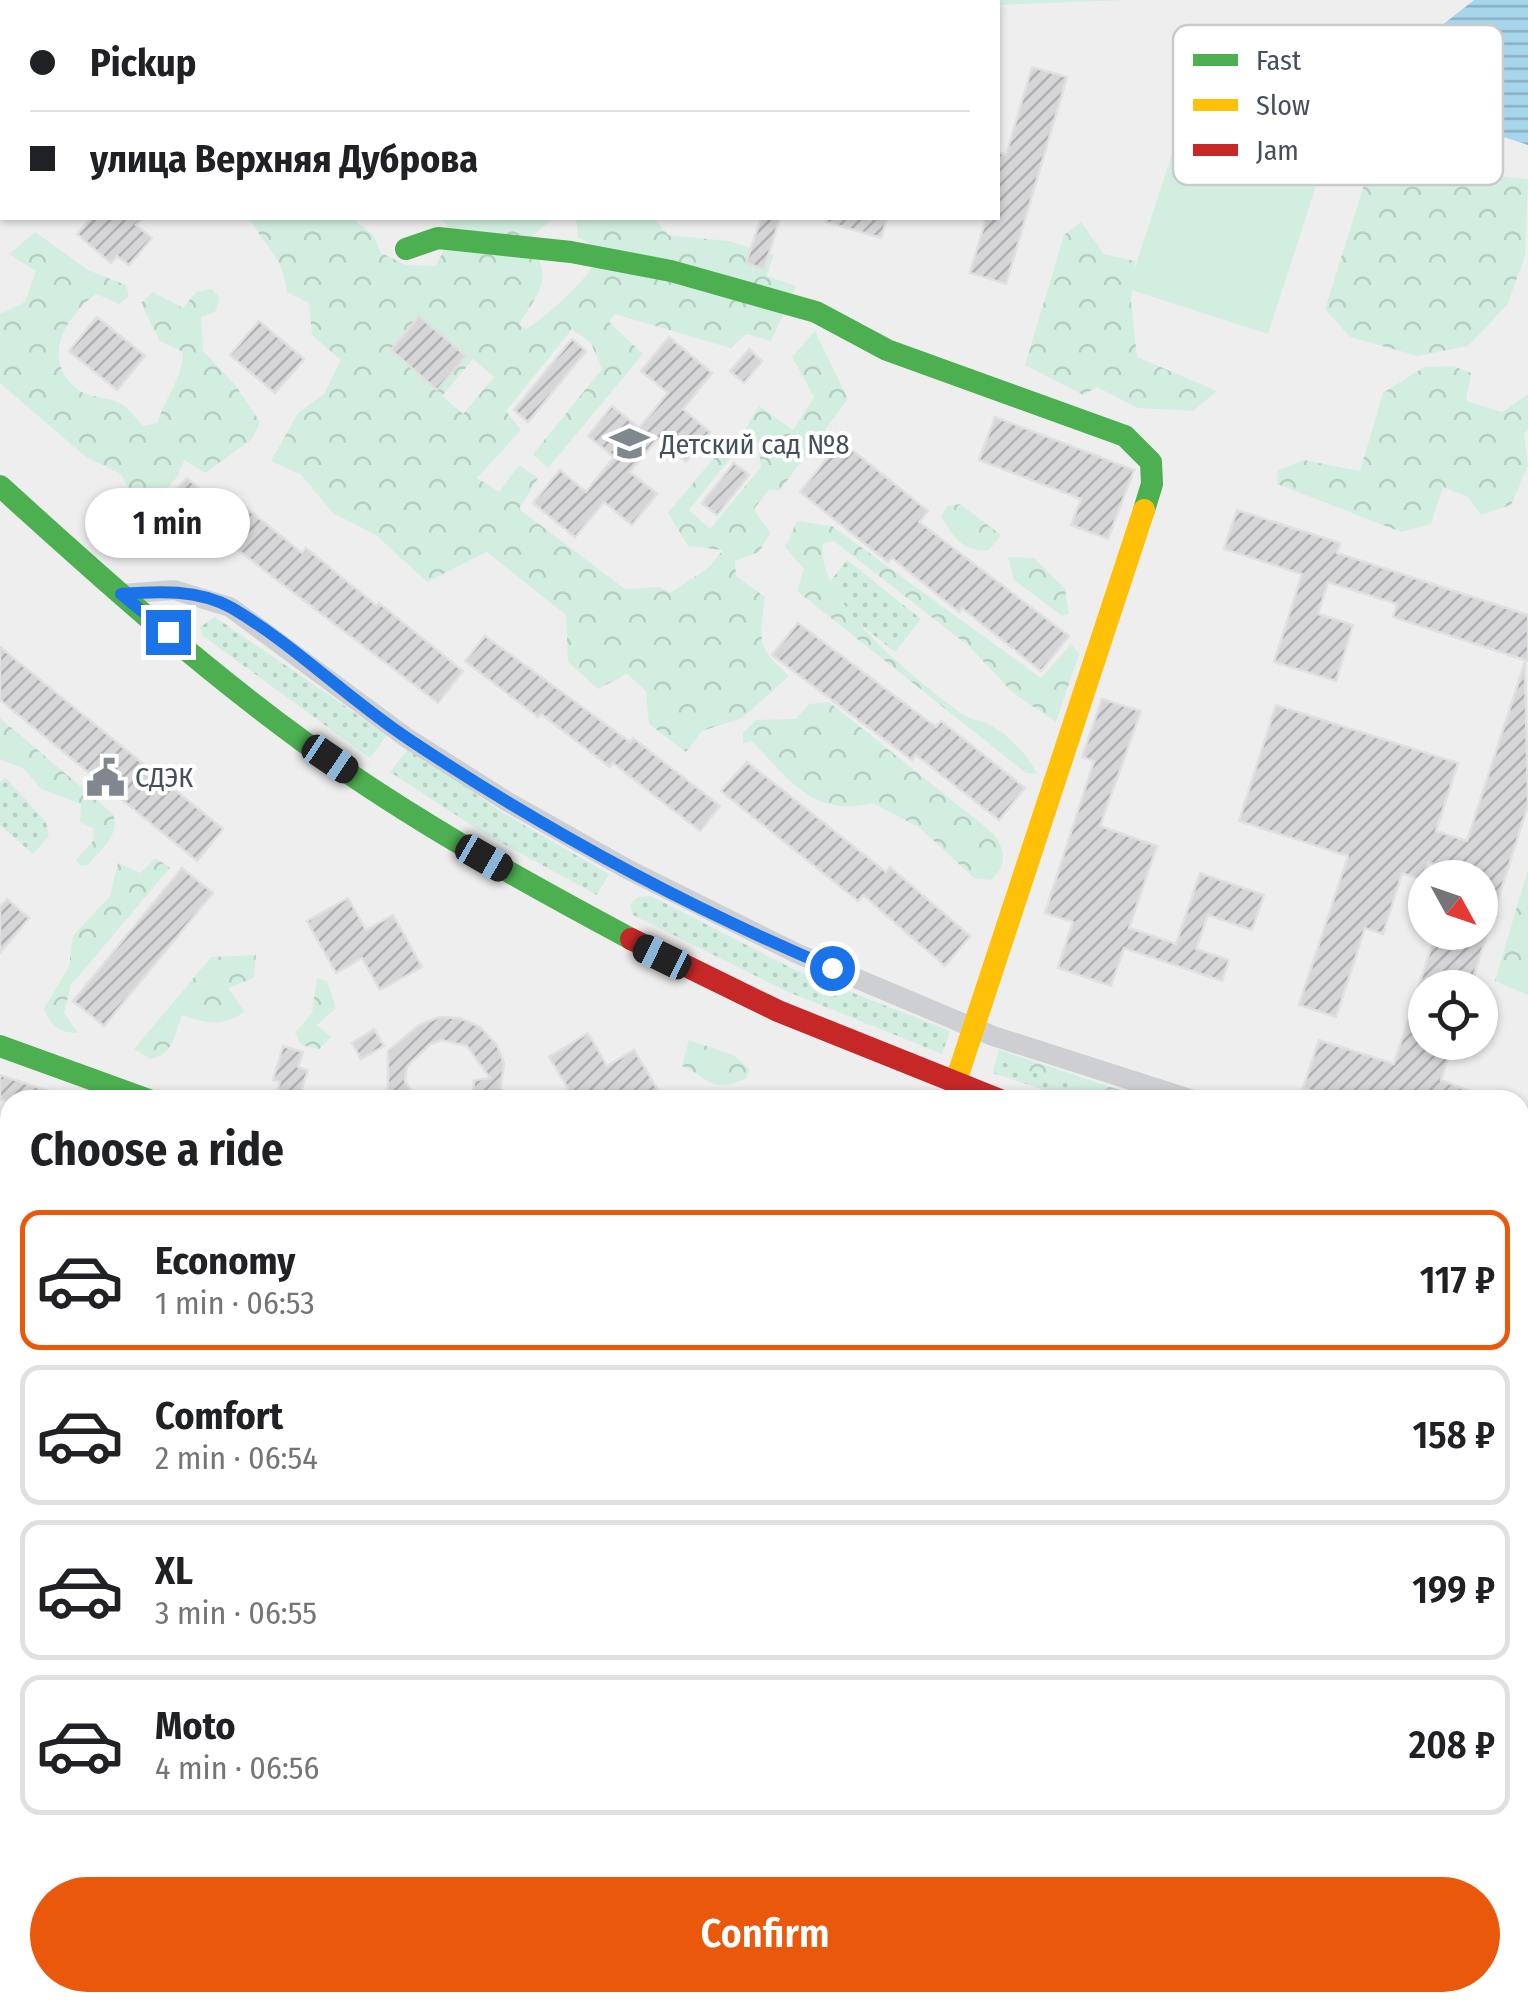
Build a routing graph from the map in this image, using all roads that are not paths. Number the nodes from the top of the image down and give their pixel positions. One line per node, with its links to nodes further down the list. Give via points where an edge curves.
1 (406, 249): 4 (street, via 438,238 572,252 792,305 887,350 1125,436 1152,462 1152,484 1123,580)
2 (0, 486): 3 (street)
3 (121, 594): 4 (street, via 174,590 230,607 407,738 508,802 796,954); 6 (street, via 302,740 484,858 646,950)
4 (973, 1029): 6 (street); 9 (street)
5 (0, 1046): 7 (street)
6 (956, 1084): 8 (street)
7 (121, 1090)
8 (972, 1090)
9 (1162, 1090)

